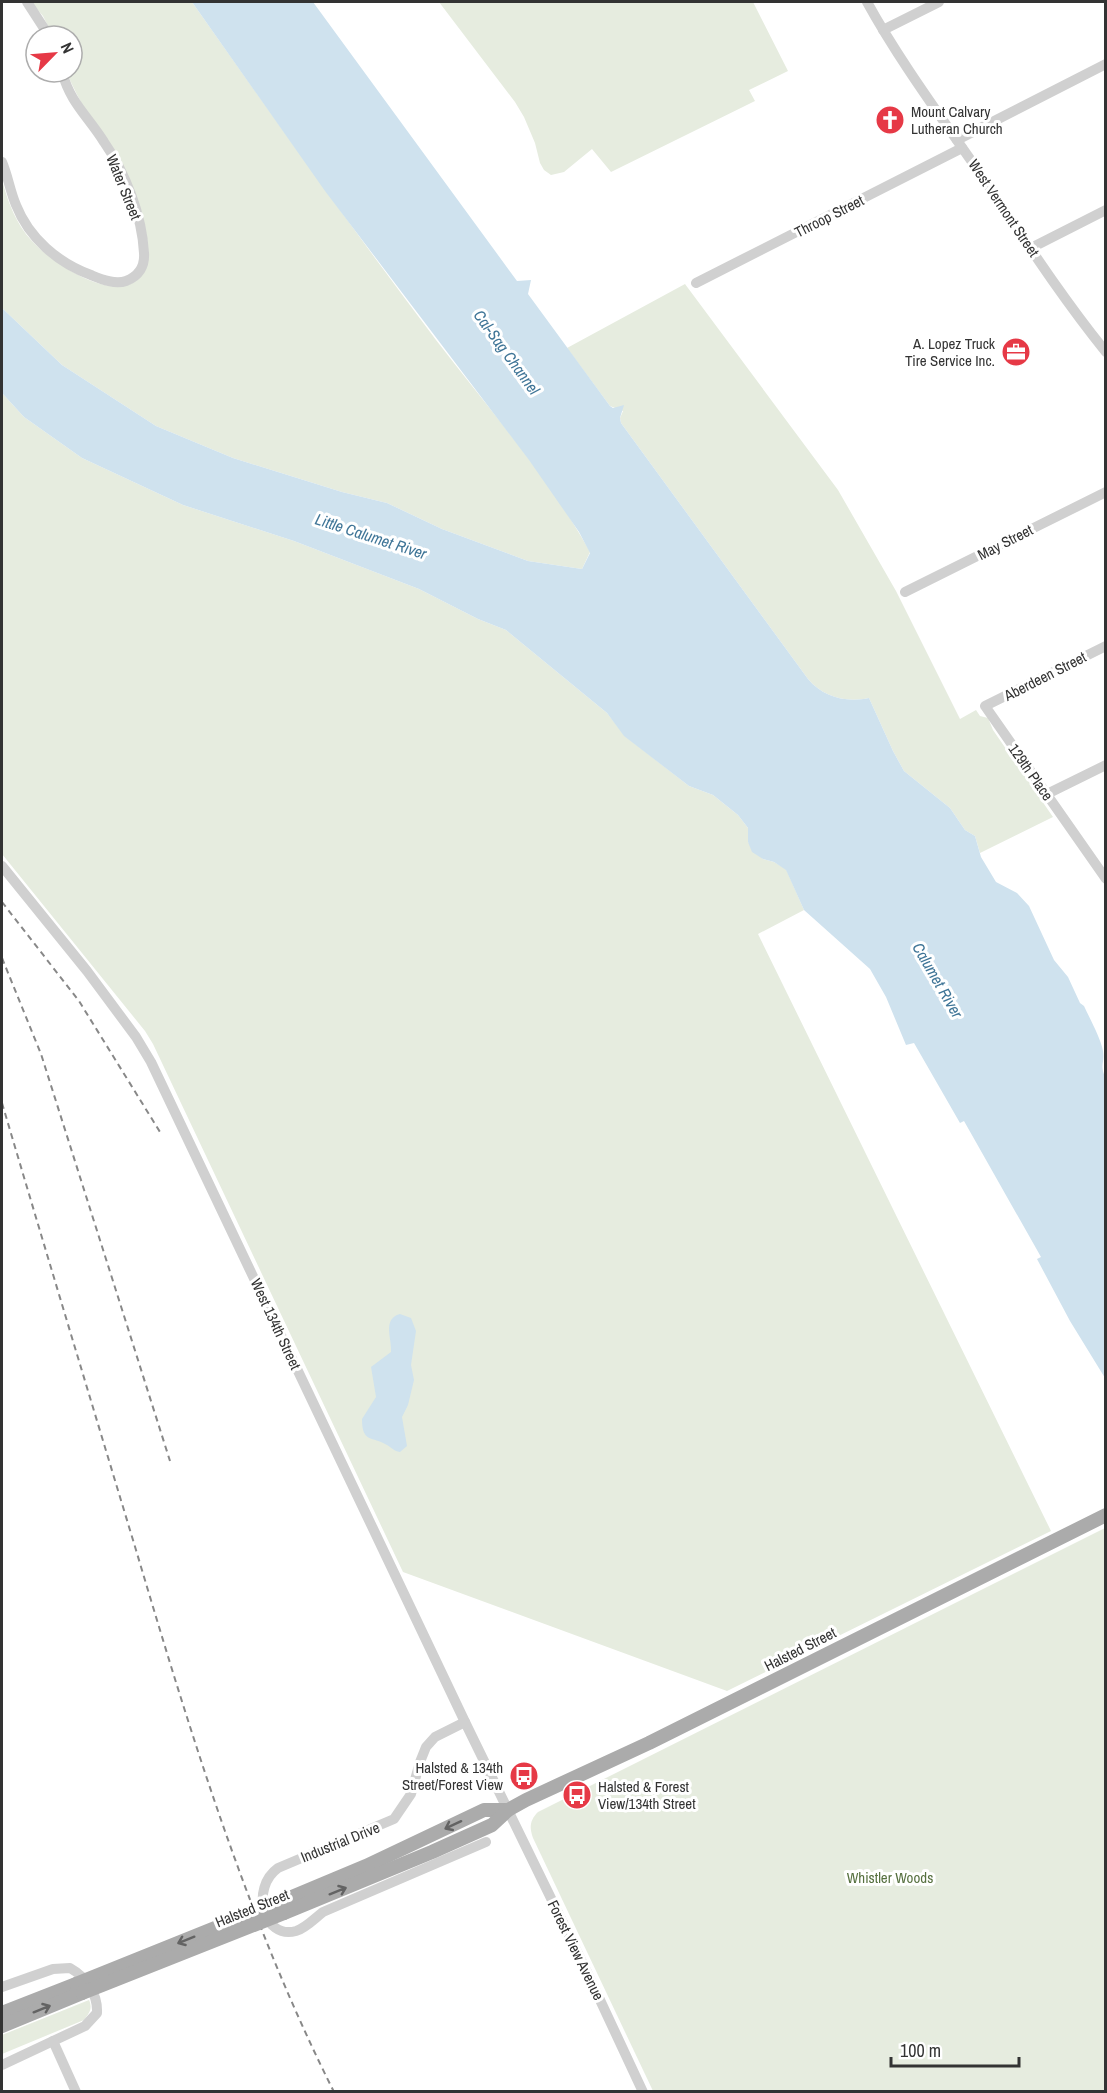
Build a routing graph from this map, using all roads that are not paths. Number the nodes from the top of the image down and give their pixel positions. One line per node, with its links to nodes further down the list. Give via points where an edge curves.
1 (27, 2): 4 (street)
2 (867, 2): 5 (street, West Vermont Street)
3 (939, 2): 5 (street)
4 (41, 24)
5 (883, 30): 8 (street, West Vermont Street)
6 (1106, 64): 8 (street, Throop Street)
7 (66, 84): 9 (street, Water Street, via 72,99 115,159 133,201 144,252 140,271 121,282 100,279 81,272 47,249 20,215)
8 (960, 144): 11 (street, West Vermont Street); 12 (street, Throop Street)
9 (2, 162)
10 (1106, 210): 11 (street)
11 (1031, 248): 13 (street, West Vermont Street)
12 (696, 283)
13 (1101, 338): 14 (street, West Vermont Street)
14 (1106, 352)
15 (1106, 492): 16 (street, May Street)
16 (905, 592)
17 (1106, 646): 18 (street, Aberdeen Street)
18 (985, 706): 20 (street, 129th Place)
19 (1106, 765): 20 (street)
20 (1047, 794): 22 (street, 129th Place)
21 (2, 866): 24 (street, West 134th Street, via 87,971 152,1062)
22 (1106, 879)
23 (1106, 1515): 25 (main road, Halsted Street)
24 (465, 1722): 25 (street, West 134th Street); 26 (street, Industrial Drive, via 435,1737 426,1747 411,1794 394,1819 287,1863 270,1874 262,1901 275,1927 287,1932 302,1929 335,1906)
25 (508, 1810): 28 (main road, Halsted Street, bridge, via 492,1825); 34 (street, Forest View Avenue)
26 (486, 1842)
27 (2, 1987): 31 (street, via 53,1969 70,1968 84,1978 97,2003 97,2013 85,2026)
28 (79, 1988): 29 (main road, Halsted Street); 30 (main road, Halsted Street, one-way to 28)
29 (2, 2013)
30 (2, 2026)
31 (53, 2041): 32 (street); 33 (street)
32 (2, 2065)
33 (76, 2091)
34 (643, 2091)

